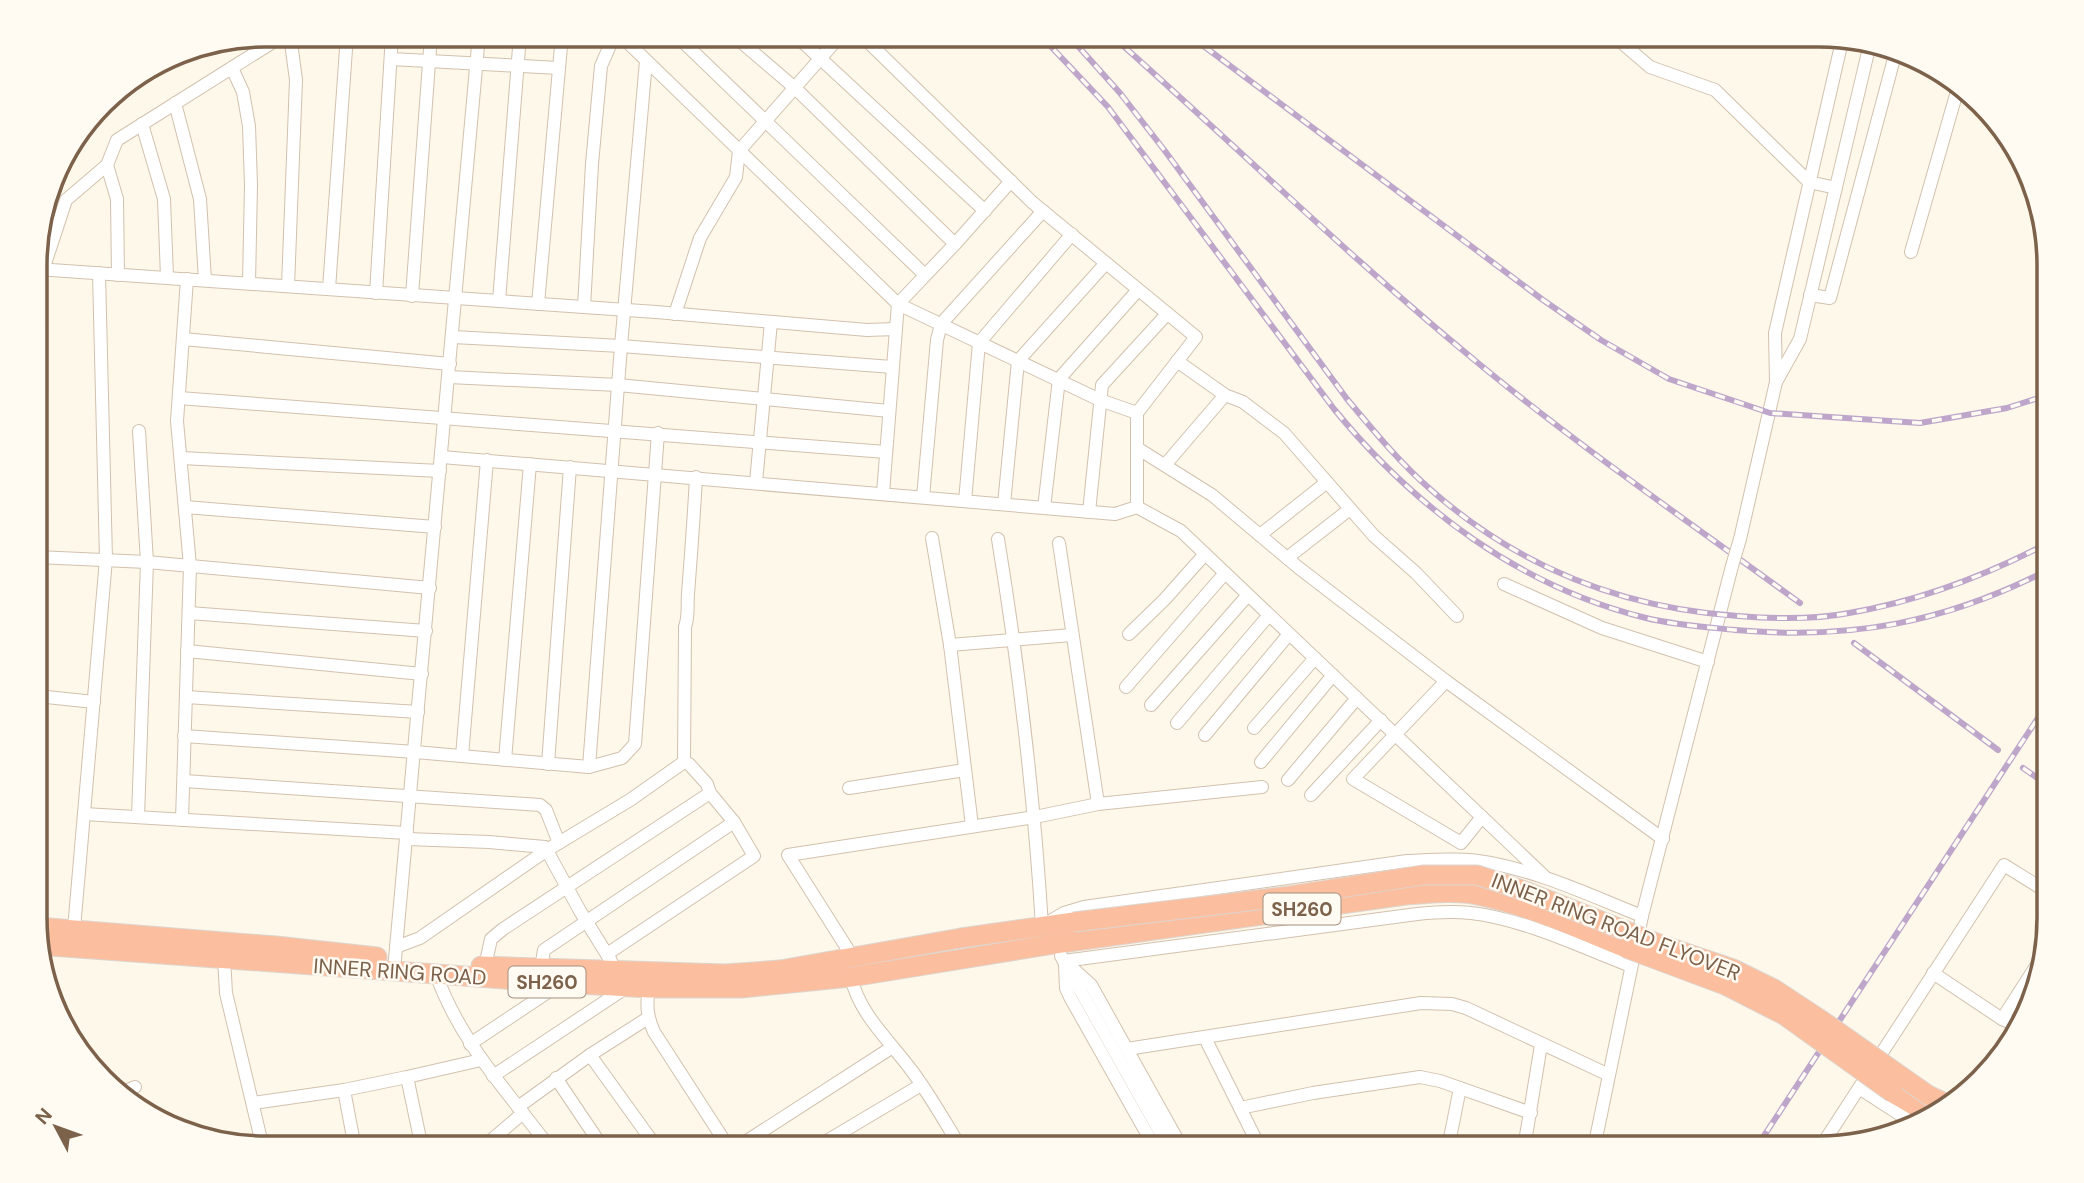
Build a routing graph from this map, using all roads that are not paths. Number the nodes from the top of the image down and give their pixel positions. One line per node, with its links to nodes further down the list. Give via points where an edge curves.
1 (1627, 47): 36 (street, via 1650,67 1715,90)
2 (264, 48): 26 (street)
3 (292, 48): 53 (street, via 296,80)
4 (346, 48): 54 (street)
5 (392, 48): 20 (street)
6 (430, 48): 21 (street)
7 (478, 48): 24 (street)
8 (520, 48): 25 (street)
9 (561, 48): 27 (street)
10 (609, 48): 63 (street, via 601,66)
11 (632, 48): 22 (street)
12 (689, 48): 31 (street)
13 (748, 48): 28 (street)
14 (810, 48): 19 (street)
15 (831, 48): 19 (street)
16 (875, 48): 35 (street)
17 (1840, 49): 36 (street)
18 (1868, 53): 37 (street)
19 (822, 58): 28 (street); 38 (street)
20 (391, 59): 21 (street); 56 (street)
21 (430, 60): 24 (street); 58 (street)
22 (646, 61): 33 (street); 64 (street)
23 (1893, 61): 57 (street, via 1830,298)
24 (476, 62): 25 (street); 59 (street)
25 (519, 64): 27 (street); 60 (street)
26 (232, 68): 30 (street); 52 (street, via 243,92 249,125)
27 (559, 68): 61 (street)
28 (794, 88): 31 (street); 41 (street)
29 (1956, 95): 43 (street)
30 (175, 103): 32 (street); 51 (street, via 200,199)
31 (766, 120): 33 (street); 48 (street)
32 (142, 124): 34 (street, via 117,140); 49 (street, via 164,199)
33 (738, 151): 62 (street); 65 (street, via 736,177 700,238)
34 (107, 165): 42 (street, via 66,200); 47 (street, via 117,200)
35 (1011, 181): 38 (street); 39 (street)
36 (1809, 182): 37 (street); 80 (street, via 1775,333)
37 (1836, 188): 57 (street)
38 (985, 211): 41 (street)
39 (1043, 211): 40 (street); 68 (street)
40 (1072, 234): 44 (street); 72 (street)
41 (955, 244): 48 (street)
42 (48, 248)
43 (1911, 252)
44 (1106, 262): 55 (street); 75 (street)
45 (47, 270): 46 (street)
46 (99, 273): 47 (street); 124 (street)
47 (118, 275): 49 (street)
48 (926, 275): 62 (street)
49 (167, 278): 50 (street)
50 (187, 279): 51 (street); 71 (street)
51 (205, 280): 52 (street)
52 (249, 284): 53 (street)
53 (288, 286): 54 (street)
54 (329, 289): 56 (street)
55 (1139, 290): 66 (street); 79 (street)
56 (376, 293): 58 (street)
57 (1810, 295): 80 (street, via 1800,339)
58 (412, 296): 59 (street)
59 (456, 299): 60 (street); 70 (street)
60 (499, 302): 61 (street)
61 (538, 304): 63 (street)
62 (898, 304): 68 (street); 69 (street)
63 (584, 307): 64 (street)
64 (624, 310): 65 (street); 73 (street)
65 (675, 314): 67 (street)
66 (1167, 314): 76 (street, via 1196,337); 85 (street, via 1105,381)
67 (771, 322): 69 (street); 74 (street)
68 (941, 324): 72 (street); 108 (street)
69 (895, 329): 77 (street)
70 (453, 337): 73 (street); 78 (street)
71 (183, 339): 78 (street); 83 (street)
72 (979, 342): 75 (street); 109 (street)
73 (621, 346): 74 (street); 81 (street)
74 (768, 358): 77 (street); 84 (street)
75 (1018, 360): 79 (street); 110 (street)
76 (1177, 361): 82 (street); 87 (street)
77 (892, 367): 86 (street)
78 (449, 370): 81 (street); 88 (street)
79 (1059, 379): 85 (street); 113 (street)
80 (1776, 382): 142 (street, bridge)
81 (618, 385): 84 (street); 89 (street)
82 (1225, 395): 99 (street); 106 (street, via 1243,402 1284,433)
83 (179, 398): 88 (street); 96 (street)
84 (764, 400): 86 (street); 92 (street)
85 (1100, 400): 87 (street); 115 (street)
86 (889, 411): 94 (street)
87 (1137, 414): 93 (street)
88 (445, 420): 89 (street); 95 (street)
89 (615, 430): 91 (street); 102 (street)
90 (139, 431): 125 (street)
91 (658, 433): 92 (street); 103 (street)
92 (760, 441): 94 (street); 105 (street)
93 (1137, 447): 99 (street); 112 (street)
94 (886, 452): 107 (street)
95 (442, 457): 97 (street); 101 (street)
96 (181, 458): 101 (street); 111 (street)
97 (487, 460): 98 (street); 160 (street)
98 (530, 464): 100 (street); 161 (street)
99 (1165, 465): 117 (street, via 1212,495)
100 (570, 467): 102 (street); 164 (street)
101 (440, 471): 116 (street)
102 (612, 471): 103 (street); 165 (street)
103 (655, 474): 104 (street); 165 (street, via 635,744 622,758)
104 (696, 477): 105 (street); 162 (street, via 685,627)
105 (756, 482): 107 (street)
106 (1327, 482): 114 (street); 117 (street)
107 (883, 494): 108 (street)
108 (923, 497): 109 (street)
109 (965, 501): 110 (street)
110 (1003, 504): 113 (street)
111 (185, 507): 116 (street); 126 (street)
112 (1137, 507): 115 (street, via 1115,514); 121 (street, via 1181,531)
113 (1044, 508): 115 (street)
114 (1350, 509): 123 (street); 133 (street)
115 (1089, 512)
116 (435, 527): 129 (street)
117 (1260, 535): 123 (street)
118 (932, 538): 139 (street)
119 (998, 538): 138 (street)
120 (1059, 543): 137 (street)
121 (1205, 554): 127 (street); 135 (street)
122 (47, 557): 124 (street)
123 (1287, 558): 145 (street)
124 (106, 559): 125 (street); 150 (street)
125 (147, 562): 126 (street); 176 (street)
126 (190, 566): 129 (street); 131 (street)
127 (1224, 573): 130 (street); 146 (street)
128 (1504, 584): 142 (street, via 1602,628)
129 (430, 588): 134 (street)
130 (1248, 595): 132 (street); 151 (street)
131 (189, 613): 134 (street); 140 (street)
132 (1269, 615): 136 (street); 154 (street)
133 (1457, 616)
134 (426, 631): 143 (street)
135 (1129, 634)
136 (1289, 634): 141 (street); 157 (street)
137 (1072, 635): 138 (street); 174 (street)
138 (1015, 639): 139 (street); 177 (street)
139 (950, 646): 166 (street)
140 (187, 651): 143 (street); 148 (street)
141 (1315, 658): 144 (street); 155 (street)
142 (1708, 662): 183 (street)
143 (422, 674): 152 (street)
144 (1333, 675): 149 (street); 163 (street)
145 (1446, 681): 156 (street); 183 (street)
146 (1126, 687)
147 (47, 697): 150 (street)
148 (186, 697): 152 (street); 158 (street)
149 (1357, 698): 153 (street); 167 (street)
150 (94, 702): 175 (street)
151 (1152, 705)
152 (418, 712): 159 (street)
153 (1381, 720): 156 (street); 173 (street)
154 (1177, 723)
155 (1254, 728)
156 (1395, 734): 178 (street); 178 (street, via 1353,779 1461,843)
157 (1205, 735)
158 (184, 736): 159 (street); 168 (street)
159 (415, 752): 160 (street); 172 (street)
160 (462, 756): 161 (street)
161 (505, 760): 164 (street)
162 (684, 762): 171 (street); 184 (street)
163 (1261, 762)
164 (548, 764): 165 (street)
165 (589, 767)
166 (965, 770): 169 (street); 181 (street)
167 (1288, 780)
168 (184, 781): 172 (street); 179 (street)
169 (849, 788)
170 (1262, 788): 174 (street)
171 (710, 793): 180 (street); 188 (street)
172 (411, 795): 182 (street); 184 (street, via 540,805)
173 (1311, 795)
174 (1098, 804): 177 (street)
175 (84, 814): 176 (street); 193 (street)
176 (138, 817): 179 (street)
177 (1035, 817): 181 (street); 191 (street)
178 (1482, 817): 186 (street)
179 (182, 820): 182 (street)
180 (734, 822): 190 (street); 204 (street, via 754,856)
181 (972, 827): 197 (street, via 788,855)
182 (407, 836): 185 (street); 199 (street)
183 (1663, 839): 189 (street)
184 (559, 843): 185 (street)
185 (547, 850): 188 (street); 199 (street)
186 (1546, 879): 189 (street); 191 (street, via 1477,861 1407,861 1084,907)
187 (2036, 885): 206 (street, via 2004,865)
188 (567, 888): 190 (street); 201 (street, via 491,939)
189 (1642, 916): 202 (street)
190 (586, 920): 203 (street, via 544,950); 204 (street)
191 (1042, 926): 194 (highway, INNER RING ROAD FLYOVER); 197 (highway, INNER RING ROAD)
192 (48, 928): 193 (highway, INNER RING ROAD)
193 (74, 929): 199 (highway, INNER RING ROAD)
194 (1074, 931): 195 (highway, INNER RING ROAD FLYOVER / SH260); 229 (highway, INNER RING ROAD FLYOVER, bridge, via 1423,875 1477,875 1733,969 1774,989); 233 (highway, INNER RING ROAD FLYOVER / SH260, bridge, via 1406,895 1481,895 1529,909 1737,991 1784,1014)
195 (1054, 943): 200 (street); 207 (highway, INNER RING ROAD / SH260)
196 (49, 946): 198 (highway, INNER RING ROAD / SH260)
197 (852, 956): 204 (highway, INNER RING ROAD, via 780,970 725,974)
198 (224, 958): 199 (highway, INNER RING ROAD / SH260); 230 (street, via 226,993)
199 (395, 959): 201 (highway, INNER RING ROAD); 205 (highway, INNER RING ROAD / SH260)
200 (1065, 961): 202 (street, via 1448,912 1504,920); 218 (street, via 1091,985); 236 (street, via 1070,997); 237 (street)
201 (485, 966): 203 (highway, INNER RING ROAD)
202 (1631, 966): 221 (street)
203 (541, 968): 204 (highway, INNER RING ROAD)
204 (617, 970): 209 (highway, INNER RING ROAD / SH260); 210 (highway, INNER RING ROAD / SH260); 222 (street)
205 (436, 974): 209 (highway, INNER RING ROAD / SH260); 215 (street, via 444,999)
206 (1933, 974): 212 (street); 227 (street)
207 (851, 977): 210 (highway, INNER RING ROAD / SH260, via 743,988); 217 (street, via 858,1000)
208 (2028, 979): 212 (street)
209 (560, 984): 215 (street)
210 (649, 988): 211 (street)
211 (648, 1018): 219 (street); 251 (street)
212 (2002, 1019): 213 (street)
213 (2010, 1023)
214 (1205, 1038): 216 (street, via 1438,1002 1466,1008); 218 (street); 231 (street)
215 (470, 1044): 220 (street)
216 (1541, 1045): 221 (street); 234 (street)
217 (891, 1048): 225 (street); 252 (street)
218 (1127, 1049): 238 (street)
219 (590, 1055): 224 (street); 250 (street)
220 (481, 1059): 222 (street); 223 (street)
221 (1609, 1075): 242 (street)
222 (493, 1076): 232 (street)
223 (407, 1077): 228 (street); 246 (street)
224 (556, 1078): 232 (street); 249 (street)
225 (921, 1085): 253 (street); 254 (street)
226 (1460, 1088): 231 (street, via 1429,1078 1408,1078); 234 (street); 240 (street)
227 (1859, 1088): 235 (street); 243 (street)
228 (344, 1090): 230 (street); 245 (street)
229 (1939, 1100)
230 (253, 1103): 244 (street)
231 (1240, 1108): 239 (street)
232 (520, 1110): 247 (street); 248 (street)
233 (1922, 1110)
234 (1531, 1113): 241 (street)
235 (1905, 1118)
236 (1148, 1135)
237 (1162, 1135)
238 (1175, 1135)
239 (1254, 1135)
240 (1451, 1135)
241 (1527, 1135)
242 (1597, 1135)
243 (1828, 1135)
244 (261, 1136)
245 (353, 1136)
246 (419, 1136)
247 (494, 1136)
248 (540, 1136)
249 (595, 1136)
250 (648, 1136)
251 (721, 1136)
252 (755, 1136)
253 (839, 1136)
254 (953, 1136)

